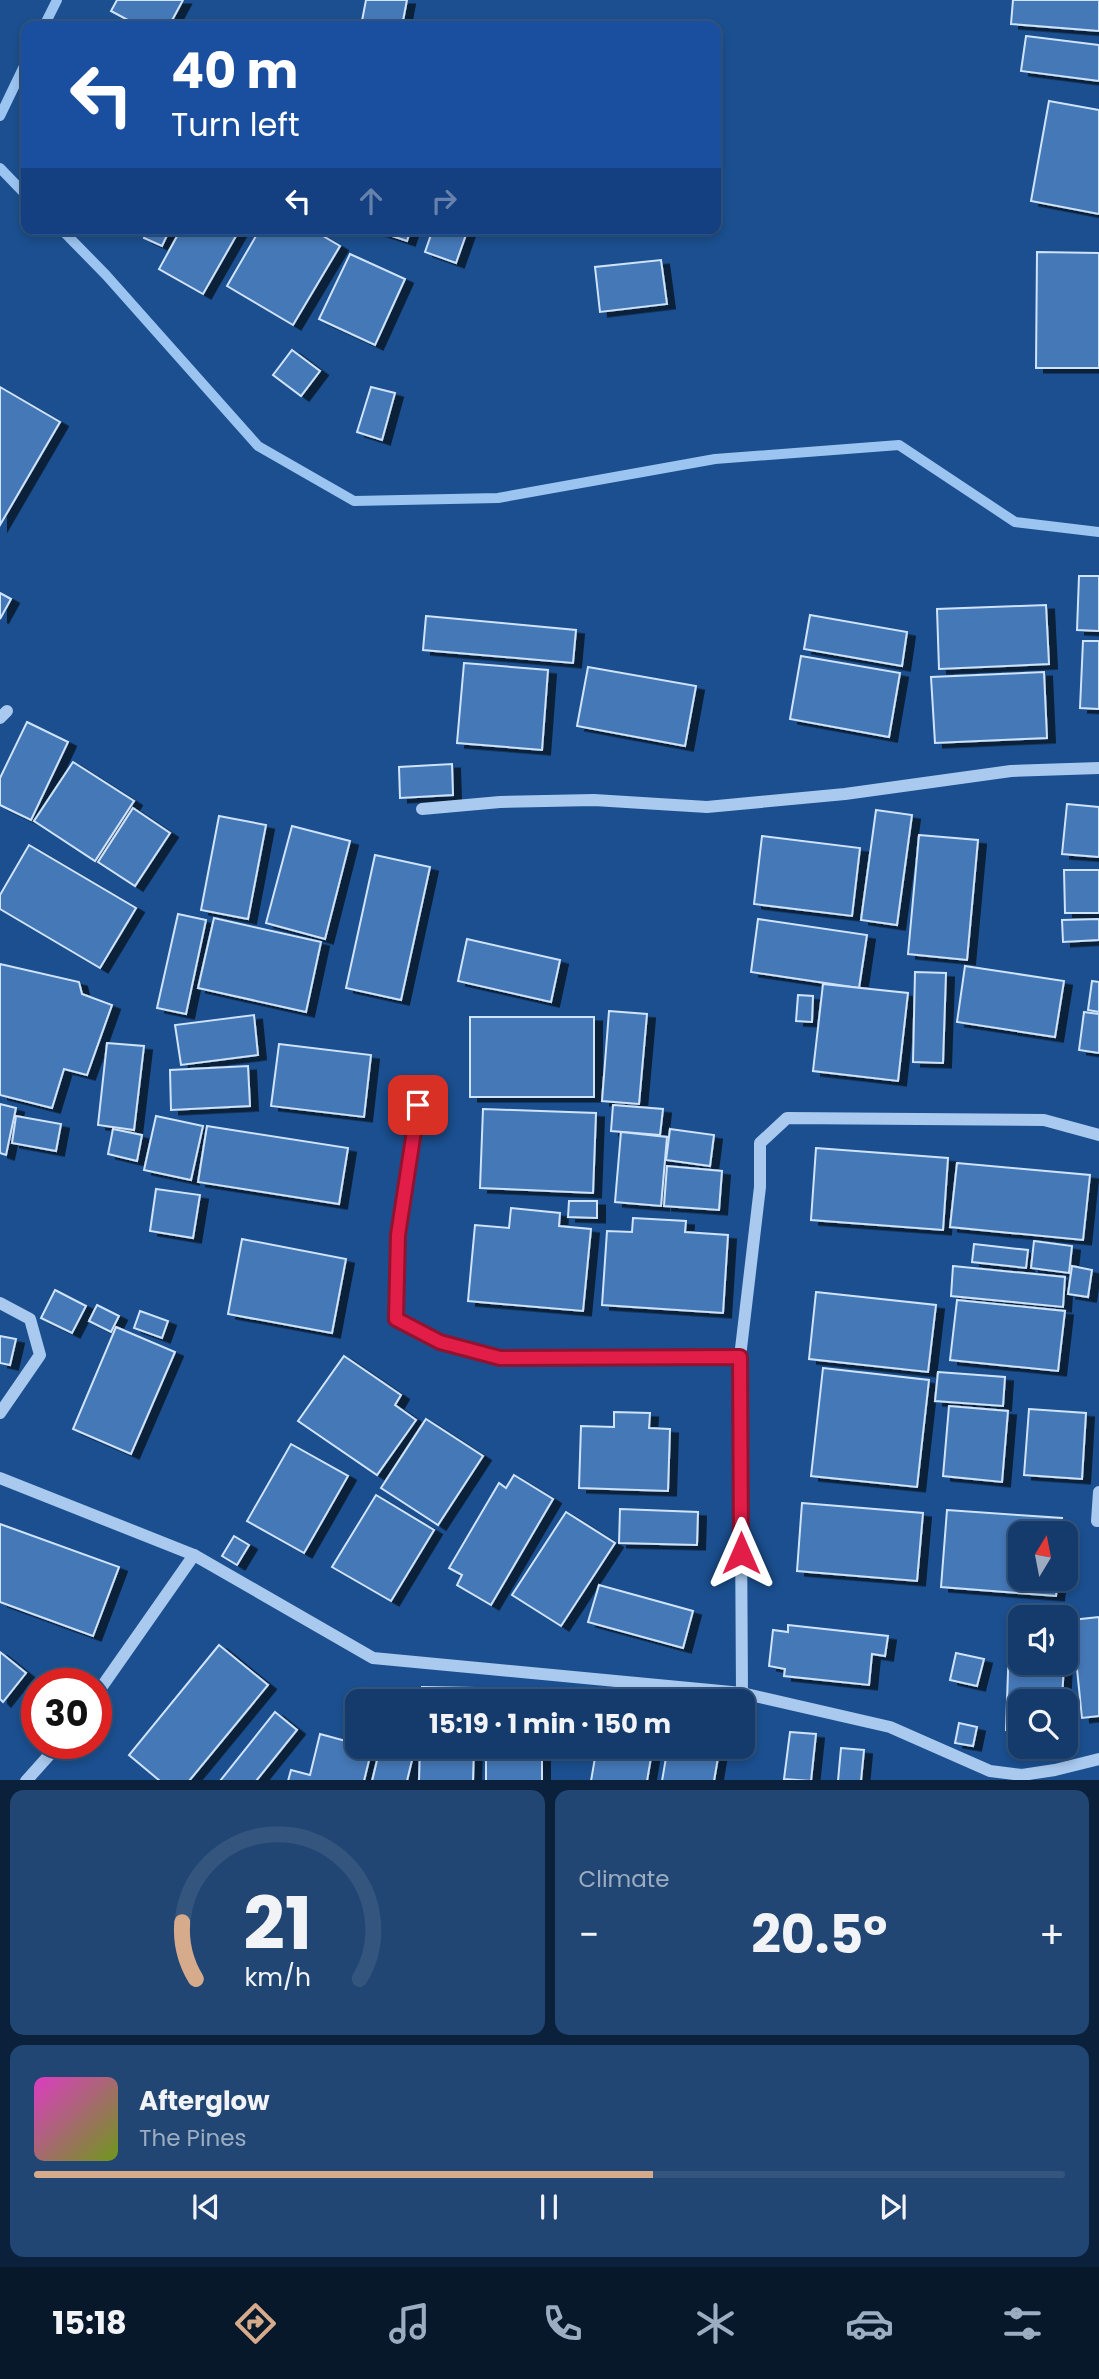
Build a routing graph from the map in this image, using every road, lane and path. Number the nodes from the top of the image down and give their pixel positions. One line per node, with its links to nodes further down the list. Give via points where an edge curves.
1 (1099, 768): 2 (street, via 1012,771 707,807 594,800)
2 (422, 809)
3 (418, 1105): 6 (street, via 398,1235 396,1319 440,1342 500,1358)
4 (1099, 1135): 6 (street, via 1044,1120 787,1118 760,1143 760,1187)
5 (0, 1303): 7 (street, via 30,1319 40,1355)
6 (740, 1357): 14 (street)
7 (0, 1413)
8 (0, 1478): 11 (street)
9 (1099, 1492): 10 (street)
10 (1097, 1521)
11 (194, 1555): 12 (street); 13 (street, via 373,1658)
12 (112, 1672)
13 (700, 1689)
14 (742, 1689)
15 (755, 1696): 17 (street, via 890,1727 990,1771 1022,1775)
16 (45, 1759): 18 (street)
17 (1099, 1759)
18 (26, 1780)

